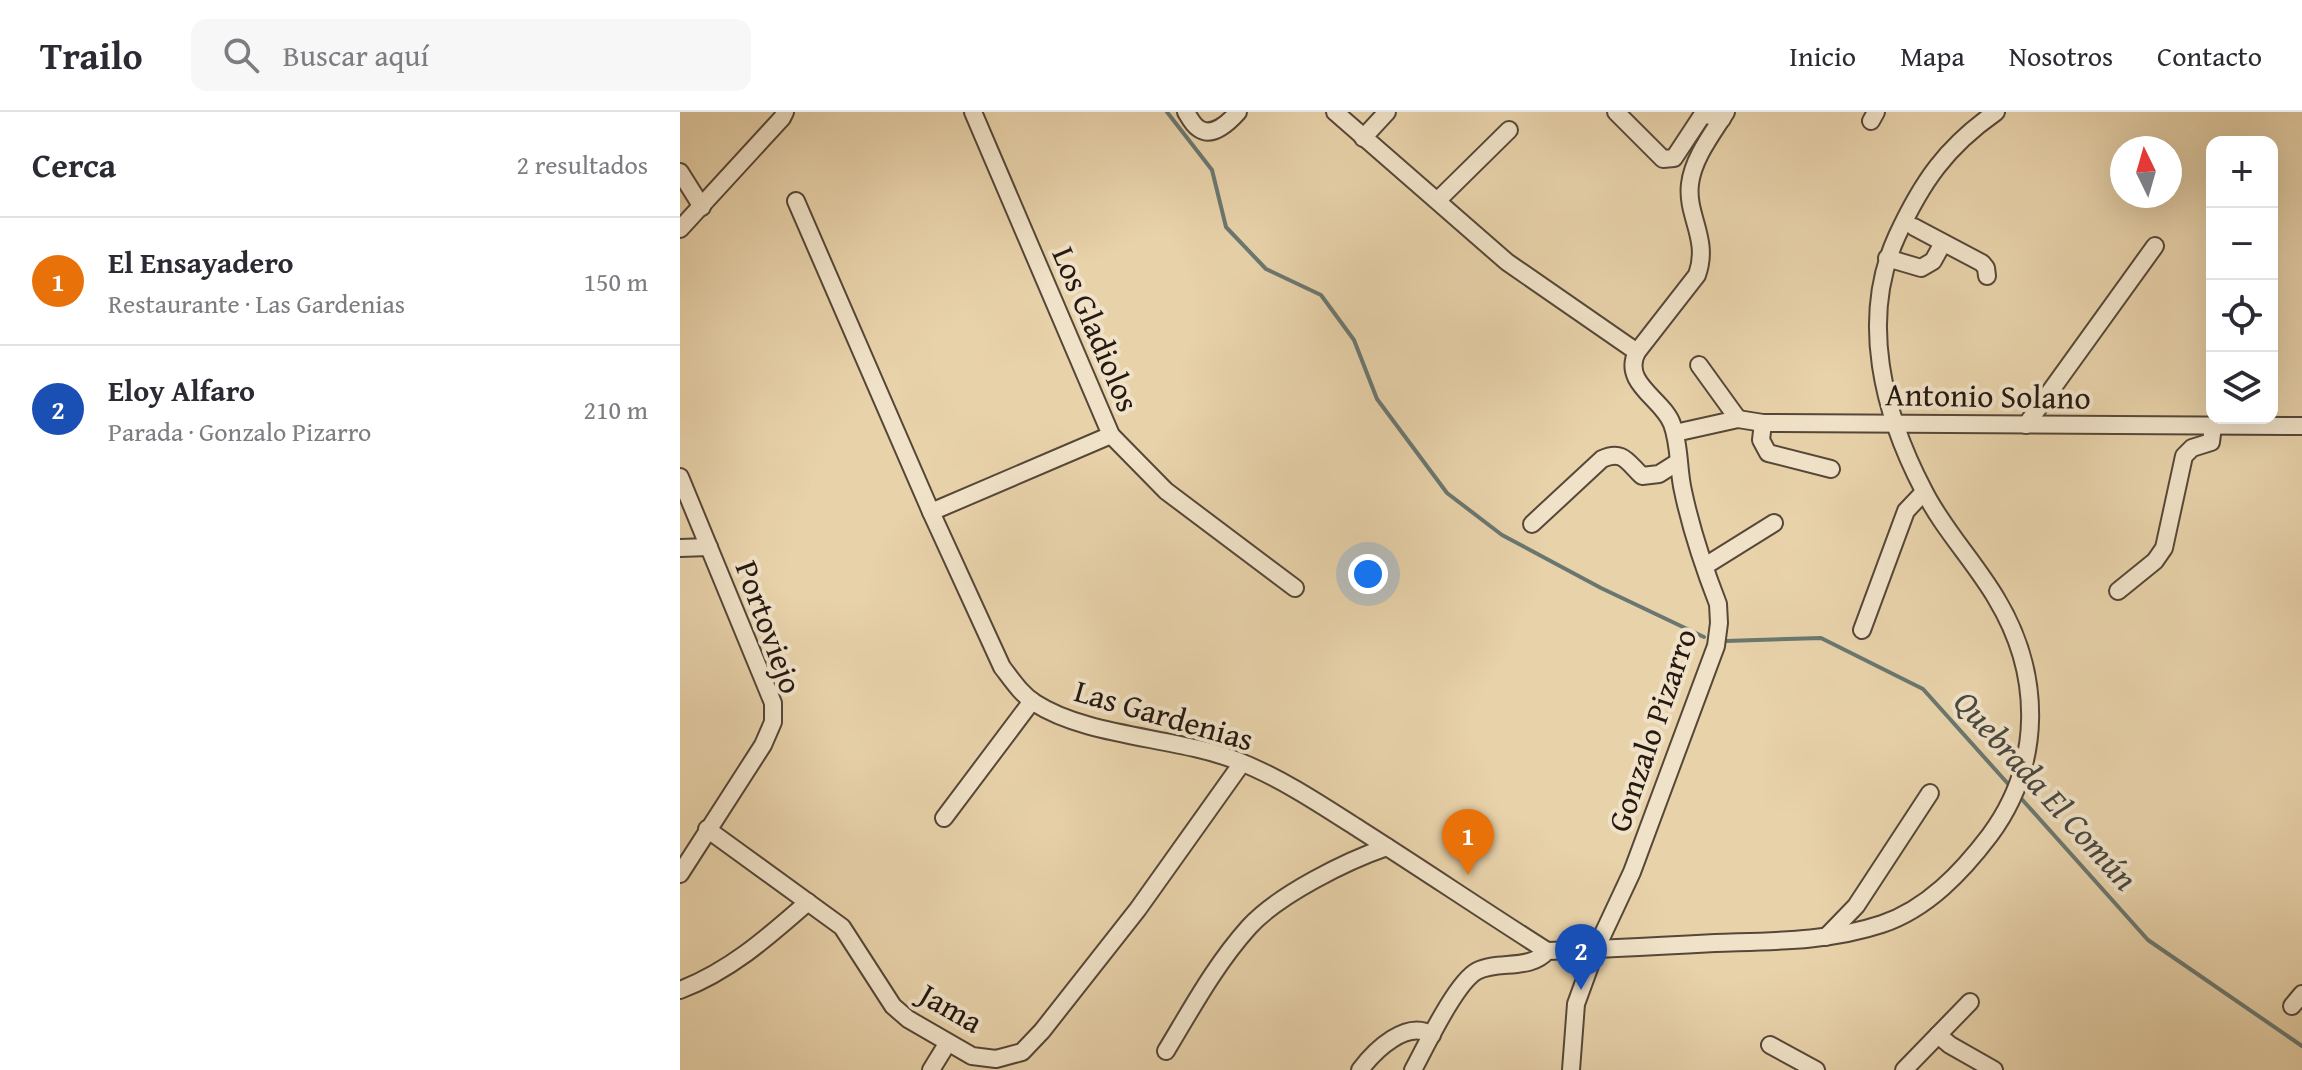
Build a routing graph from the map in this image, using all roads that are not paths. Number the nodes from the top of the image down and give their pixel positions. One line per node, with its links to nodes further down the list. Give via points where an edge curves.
1 (973, 112): 31 (street, Los Gladiolos)
2 (1186, 112): 3 (street, via 1203,131 1225,126)
3 (1238, 112)
4 (1335, 112): 11 (street)
5 (1387, 112): 11 (street)
6 (1616, 112): 9 (street, via 1668,160 1701,117)
7 (1996, 112): 20 (street, via 1953,146 1932,171)
8 (783, 114): 15 (street)
9 (1724, 115): 22 (street, via 1690,181 1702,245 1697,275)
10 (1509, 130): 13 (street)
11 (1363, 138): 13 (street)
12 (680, 172): 15 (street)
13 (1438, 200): 22 (street, via 1507,262)
14 (796, 201): 36 (street, Las Gardenias)
15 (702, 207): 17 (street)
16 (1914, 227): 18 (street)
17 (680, 229)
18 (1943, 243): 20 (street, via 1933,261 1921,268); 21 (street, via 1982,263)
19 (2155, 246): 27 (street)
20 (1887, 258): 26 (street, via 1878,355)
21 (1987, 276)
22 (1637, 352): 30 (street, Gonzalo Pizarro, via 1635,376 1666,413)
23 (1699, 365): 24 (street)
24 (1738, 419): 25 (street, Antonio Solano); 30 (street, Antonio Solano)
25 (1763, 423): 26 (street, Antonio Solano); 33 (street, via 1761,440 1768,453)
26 (1895, 424): 27 (street, Antonio Solano); 35 (street)
27 (2026, 425): 28 (street, Antonio Solano)
28 (2213, 426): 29 (street, Antonio Solano); 43 (street, via 2211,442 2184,456 2164,548)
29 (2302, 426)
30 (1675, 433): 32 (street, Gonzalo Pizarro)
31 (1111, 435): 36 (street); 42 (street, Los Gladiolos, via 1166,491)
32 (1678, 462): 38 (street, via 1659,474 1642,476 1613,454); 41 (street, Gonzalo Pizarro)
33 (1831, 469)
34 (680, 477): 39 (street, Portoviejo)
35 (1924, 492): 44 (street, via 1906,511); 53 (street, via 2012,626 2029,691 2028,752 2009,805 1958,874 1912,910 1885,923)
36 (931, 512): 45 (street, Las Gardenias, via 1002,667)
37 (1774, 523): 41 (street)
38 (1532, 524)
39 (709, 547): 40 (street); 49 (street, Portoviejo, via 765,680 773,722)
40 (680, 548)
41 (1705, 566): 54 (street, Gonzalo Pizarro, via 1718,604 1716,646 1632,872)
42 (1295, 588)
43 (2118, 591)
44 (1862, 630)
45 (1032, 701): 46 (street, Las Gardenias, via 1083,723); 48 (street)
46 (1242, 763): 50 (street, Las Gardenias, via 1299,791); 60 (street, Jama, via 1138,909 1022,1052 996,1059 972,1056)
47 (1930, 793): 53 (street, via 1856,906)
48 (944, 818)
49 (707, 829): 51 (street, Portoviejo); 52 (street, Jama)
50 (1387, 847): 55 (street, Las Gardenias); 62 (street, via 1328,873 1250,925 1217,967)
51 (680, 874)
52 (808, 902): 56 (street, via 751,952); 60 (street, Jama, via 842,927 893,1006)
53 (1826, 937): 54 (street)
54 (1596, 949): 55 (street); 66 (street, Gonzalo Pizarro, via 1576,1004)
55 (1547, 951): 58 (street, via 1530,962 1478,970 1466,979)
56 (680, 990)
57 (1970, 1002): 59 (street)
58 (1432, 1035): 64 (street, via 1412,1030 1389,1041); 65 (street)
59 (1938, 1035): 68 (street); 69 (street)
60 (947, 1044): 63 (street)
61 (1770, 1045): 67 (street)
62 (1166, 1051)
63 (931, 1070)
64 (1360, 1070)
65 (1413, 1070)
66 (1571, 1070)
67 (1816, 1070)
68 (1904, 1070)
69 (1994, 1070)

